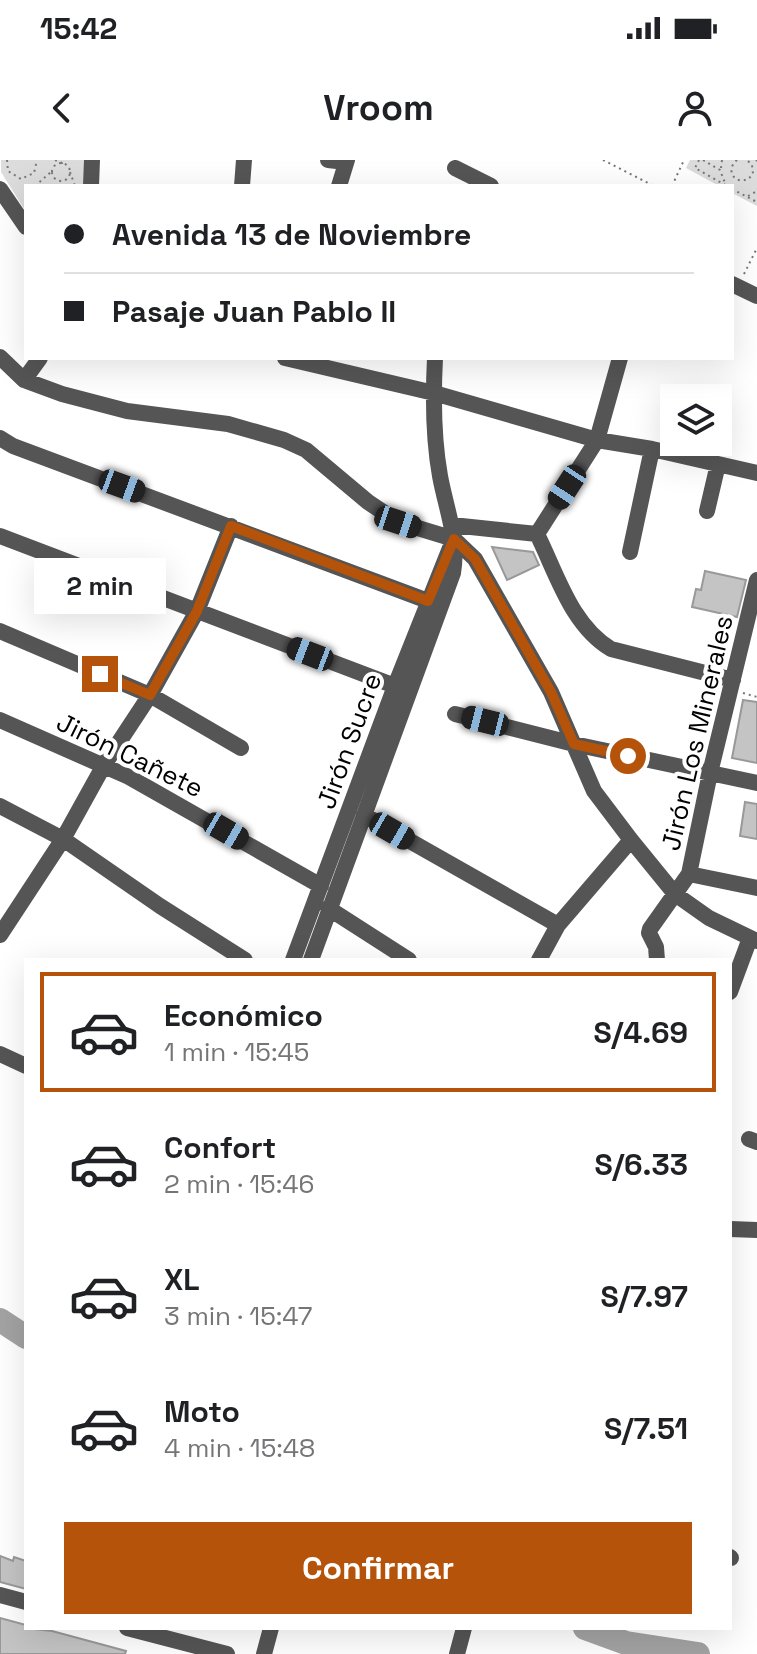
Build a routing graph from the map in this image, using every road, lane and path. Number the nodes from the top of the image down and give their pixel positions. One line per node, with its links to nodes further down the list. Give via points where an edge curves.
1 (7, 160): 2 (path, via 8,171 21,179 34,173)
2 (37, 160)
3 (56, 160): 15 (path)
4 (92, 160): 23 (street)
5 (244, 160): 24 (street)
6 (328, 160): 13 (street)
7 (603, 160): 28 (path)
8 (684, 160): 29 (path)
9 (701, 160): 17 (path); 30 (path, via 695,168)
10 (722, 160): 17 (path)
11 (737, 160): 20 (path, via 731,168 734,179 745,181)
12 (756, 160): 14 (path)
13 (347, 161): 25 (street)
14 (748, 161): 20 (path)
15 (62, 162): 18 (path); 19 (path)
16 (457, 164): 26 (street); 27 (street)
17 (720, 170): 31 (path)
18 (70, 171): 19 (path, via 61,181); 22 (path)
19 (52, 172): 21 (path)
20 (755, 175)
21 (37, 184)
22 (74, 184)
23 (91, 184)
24 (242, 184)
25 (340, 184)
26 (451, 184)
27 (488, 184)
28 (650, 184)
29 (673, 184)
30 (723, 184)
31 (726, 184)
32 (0, 189): 37 (street)
33 (734, 190): 35 (path)
34 (757, 191): 35 (path)
35 (746, 196): 36 (path)
36 (757, 202)
37 (24, 224)
38 (757, 248): 39 (path)
39 (738, 279): 40 (street)
40 (757, 296)
41 (0, 357): 46 (street)
42 (39, 360): 46 (street)
43 (294, 360): 47 (street)
44 (435, 360): 47 (street, Jirón Sucre)
45 (619, 360): 49 (street)
46 (24, 380): 55 (street, via 127,411 228,424 284,440 306,450 398,522)
47 (434, 393): 49 (street); 55 (street, Jirón Sucre, via 440,476)
48 (0, 438): 54 (street)
49 (597, 440): 50 (street); 56 (street)
50 (652, 449): 51 (street); 58 (street)
51 (718, 464): 52 (street); 53 (street)
52 (757, 473)
53 (707, 511)
54 (231, 526): 60 (street); 61 (street)
55 (453, 532): 56 (street); 60 (street, Jirón Sucre); 68 (street, via 475,559 551,692); 74 (street, Jirón Sucre, via 453,573)
56 (537, 534): 63 (street, via 580,622 598,641 611,649)
57 (0, 536): 61 (street)
58 (630, 552)
59 (757, 580): 63 (street, Jirón Los Minerales)
60 (428, 601): 64 (street, Jirón Sucre)
61 (197, 611): 64 (street); 65 (street)
62 (0, 631): 65 (street)
63 (733, 680): 71 (street, Jirón Los Minerales)
64 (395, 686): 78 (street, Jirón Sucre)
65 (150, 695): 69 (street); 70 (street)
66 (455, 714): 68 (street)
67 (0, 720): 70 (street, Jirón Cañete)
68 (574, 744): 71 (street); 76 (street, via 594,791)
69 (241, 748)
70 (104, 765): 75 (street); 78 (street, Jirón Cañete)
71 (710, 773): 72 (street); 77 (street, Jirón Los Minerales)
72 (757, 783)
73 (0, 806): 75 (street)
74 (364, 815): 81 (street, Jirón Sucre); 83 (street)
75 (63, 839): 82 (street); 86 (street)
76 (631, 840): 80 (street); 83 (street)
77 (689, 874): 79 (street); 80 (street, Jirón Los Minerales)
78 (321, 886): 87 (street, Jirón Sucre)
79 (757, 888)
80 (675, 894): 85 (street); 91 (street, Jirón Los Minerales, via 650,929)
81 (328, 908): 88 (street, Jirón Sucre); 89 (street)
82 (6, 915): 84 (street)
83 (558, 925): 90 (street)
84 (0, 935)
85 (754, 940): 92 (street)
86 (242, 958)
87 (294, 958)
88 (312, 958)
89 (406, 958)
90 (540, 958)
91 (657, 958)
92 (732, 988)
93 (0, 1054): 94 (street)
94 (24, 1065)
95 (732, 1229): 96 (street)
96 (757, 1230)
97 (0, 1595): 98 (street)
98 (24, 1601)
99 (133, 1630): 102 (street)
100 (270, 1630): 104 (street)
101 (463, 1630): 105 (street)
102 (164, 1640): 103 (street)
103 (227, 1654)
104 (264, 1654)
105 (457, 1654)

